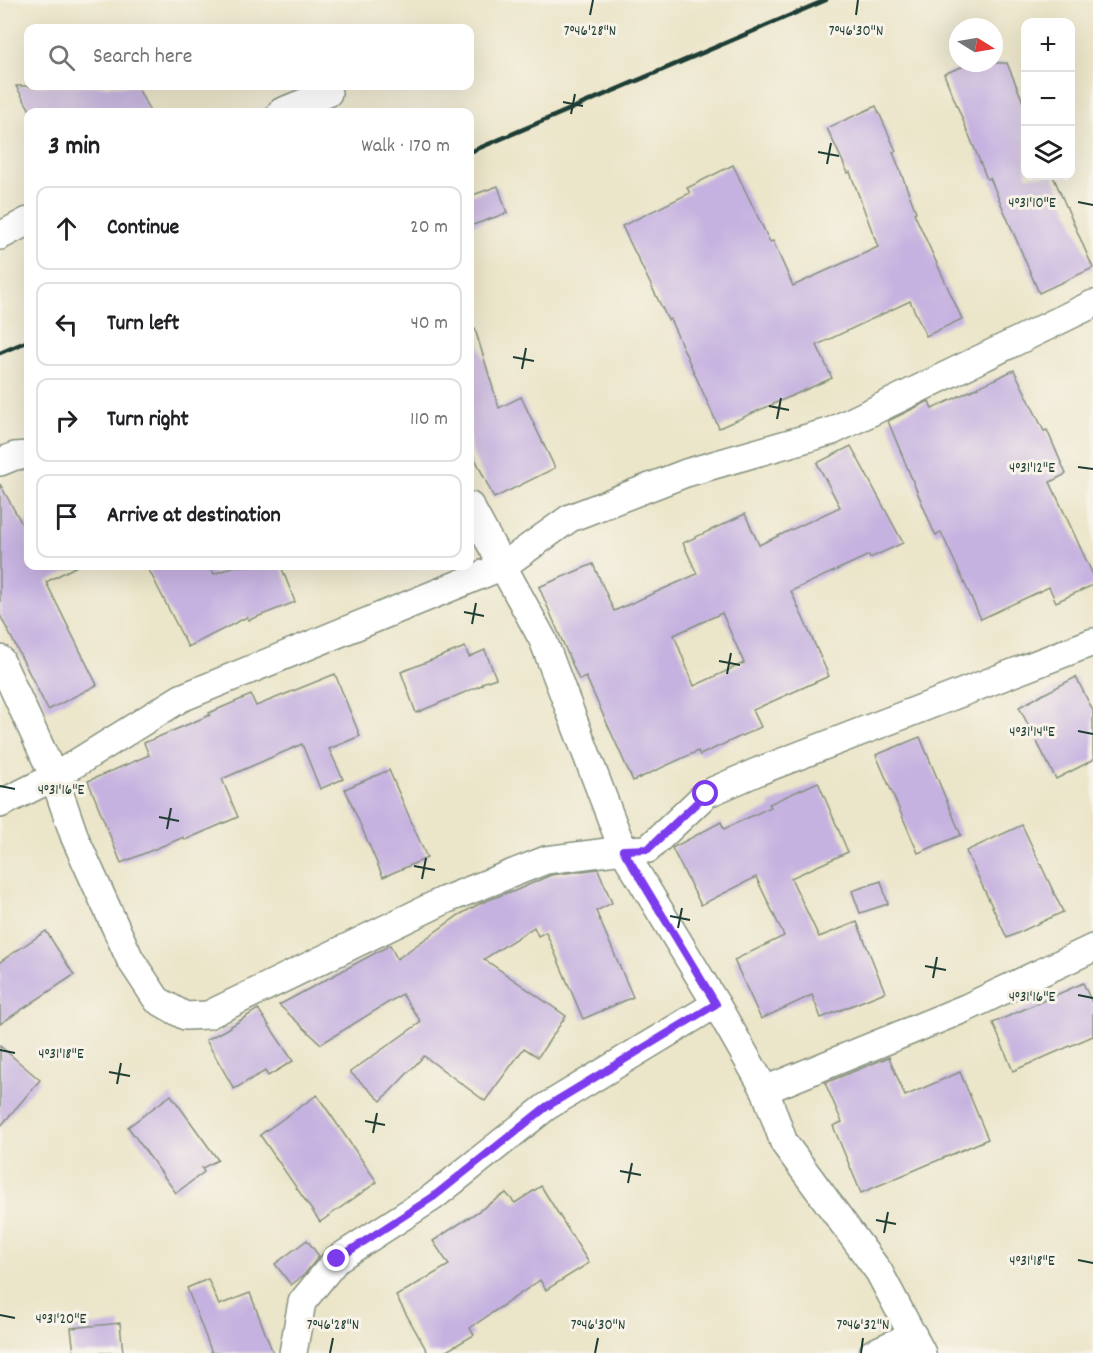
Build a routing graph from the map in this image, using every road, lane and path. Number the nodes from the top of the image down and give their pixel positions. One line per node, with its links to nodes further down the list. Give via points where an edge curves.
1 (328, 93): 2 (street)
2 (291, 108)
3 (24, 223): 4 (street)
4 (0, 236)
5 (1093, 304): 9 (street, via 832,431 686,473 570,518)
6 (24, 455): 7 (street)
7 (0, 462)
8 (474, 514): 9 (street)
9 (502, 567): 12 (street, via 181,698); 14 (street, via 543,640)
10 (1093, 642): 14 (street, via 706,794 648,849)
11 (0, 659): 12 (street)
12 (54, 777): 13 (street); 14 (street, via 75,838 130,959 157,1000 185,1016 208,1015 445,900 546,860)
13 (0, 804)
14 (623, 850): 16 (street)
15 (1093, 948): 17 (street, via 966,1008)
16 (716, 1004): 17 (street); 19 (street, via 546,1107 433,1197 337,1259 302,1302)
17 (765, 1090): 18 (street, via 784,1143 879,1272)
18 (918, 1344): 20 (street)
19 (293, 1353)
20 (873, 1353)

